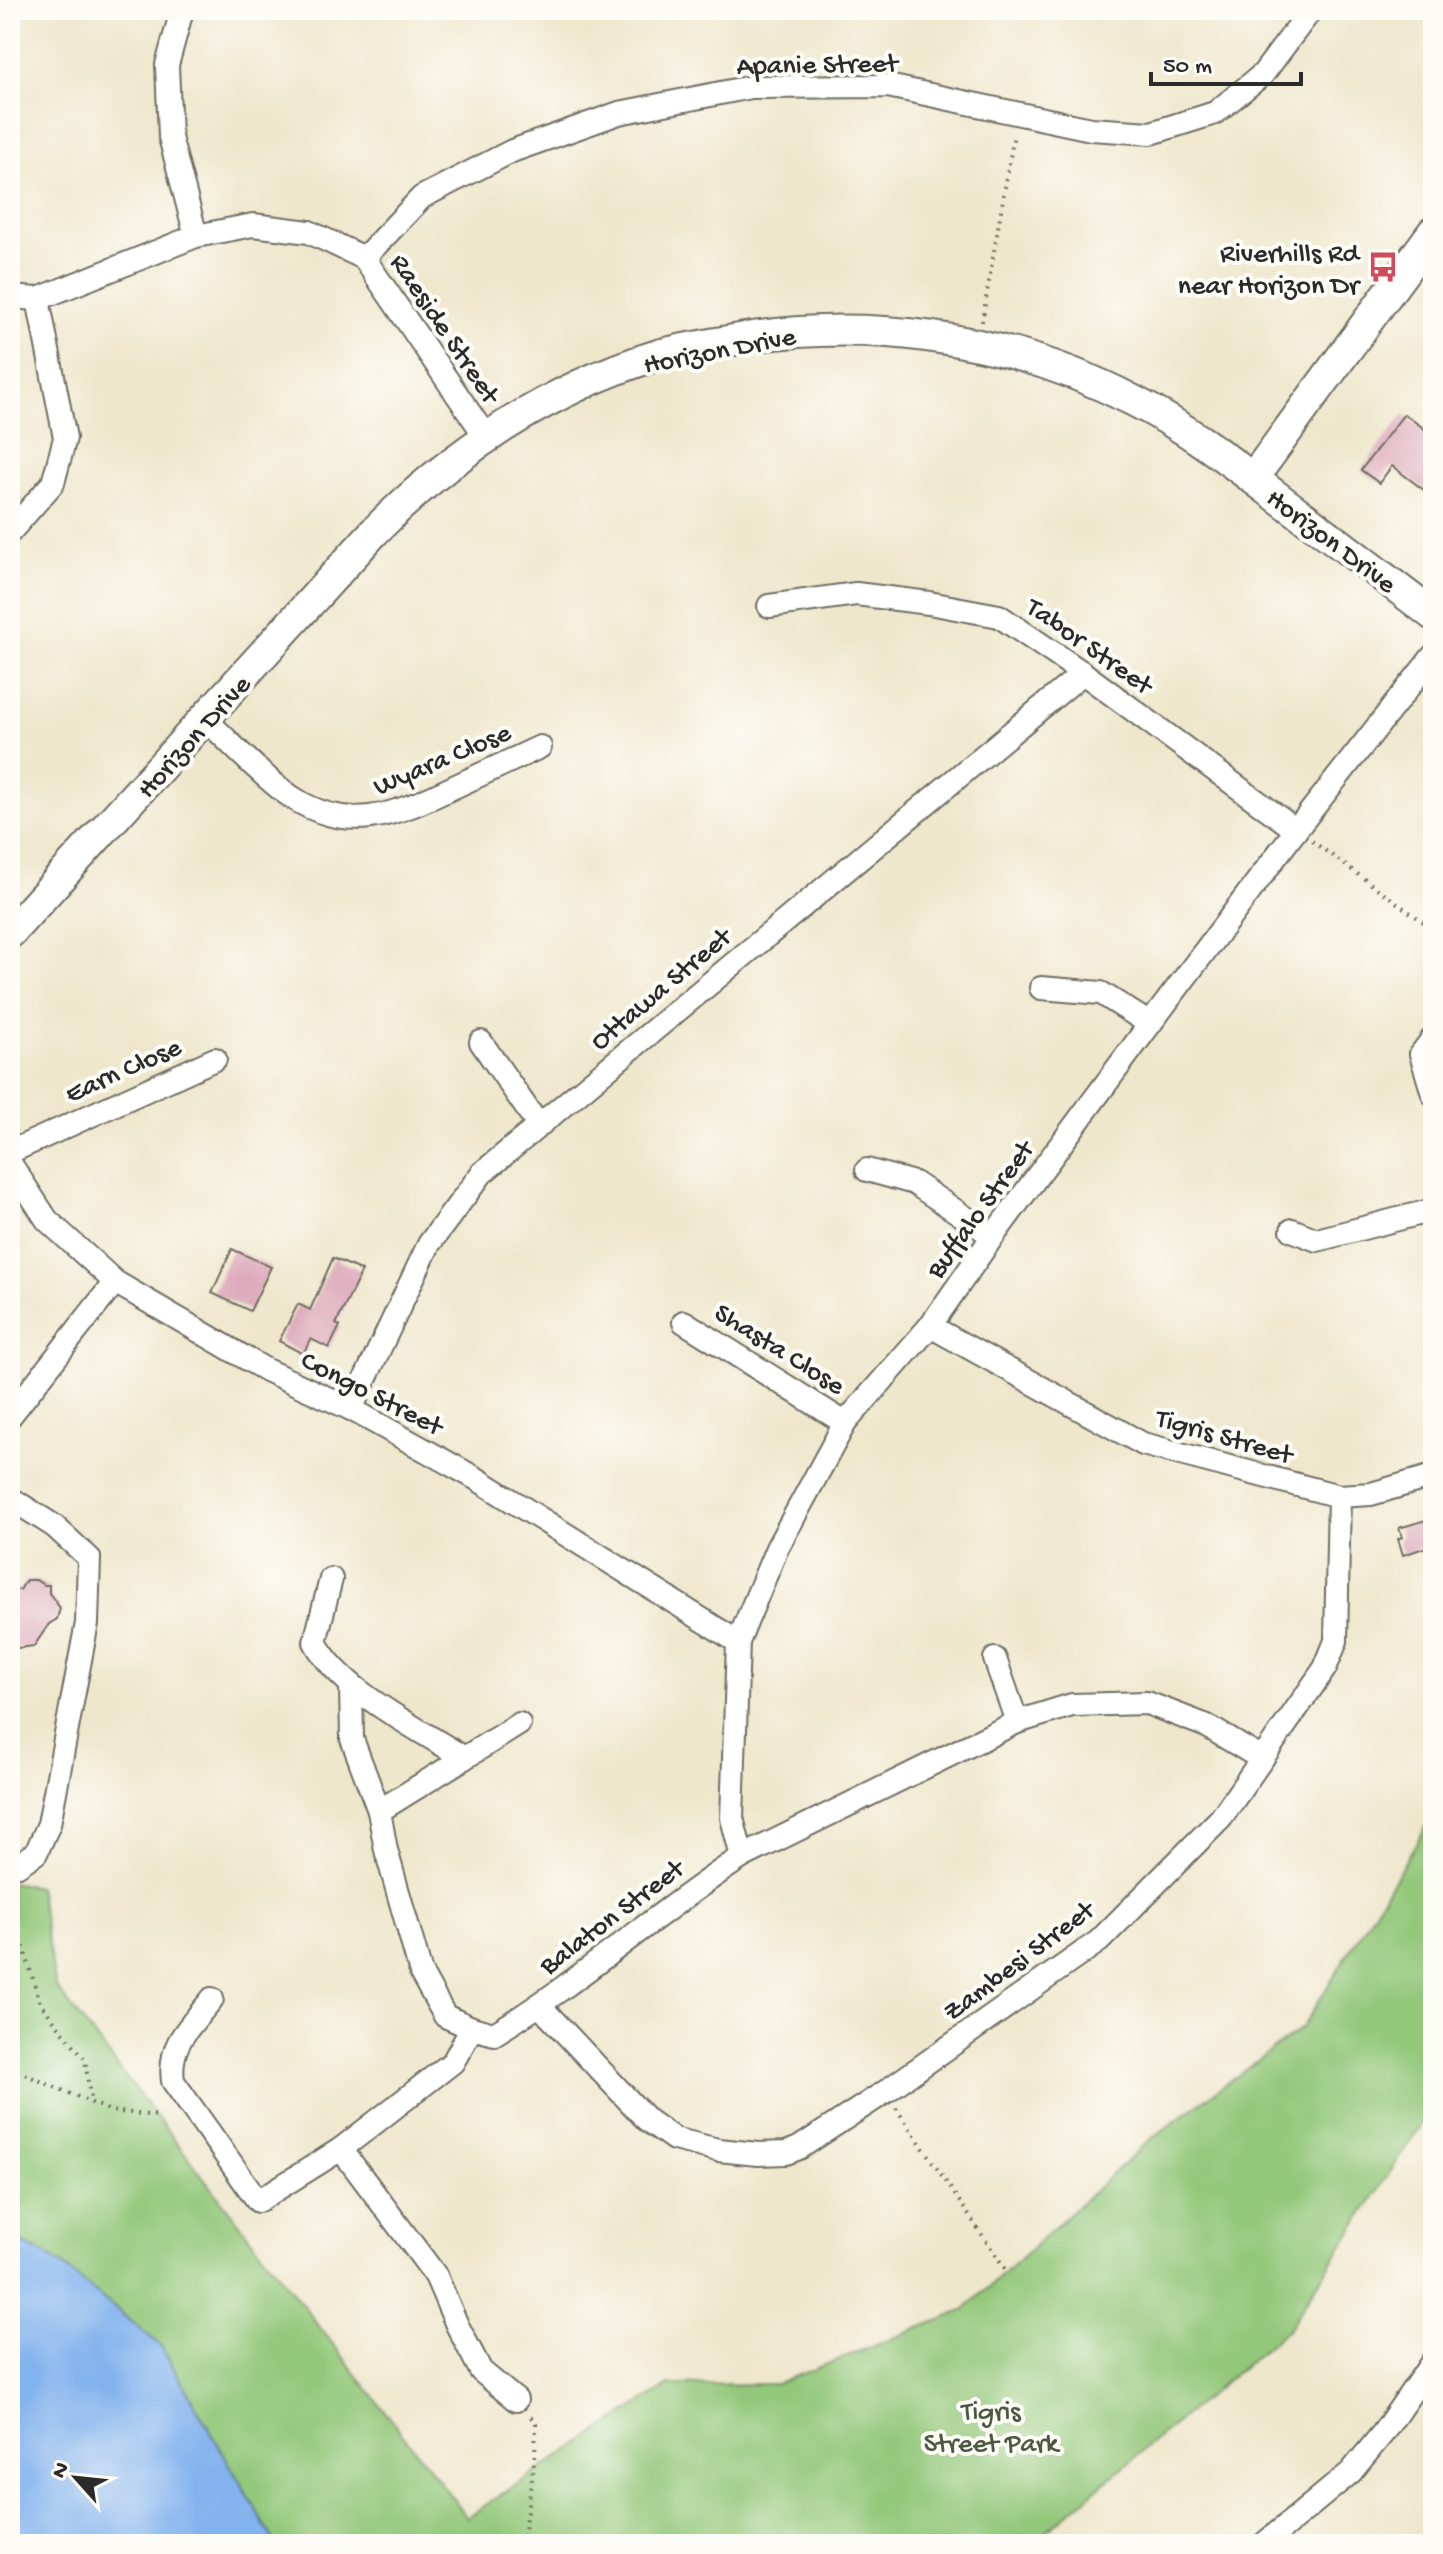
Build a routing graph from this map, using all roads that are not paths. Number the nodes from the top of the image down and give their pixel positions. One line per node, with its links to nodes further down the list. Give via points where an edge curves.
1 (182, 10): 4 (street, via 167,65 170,137)
2 (1311, 10): 5 (street, Apanie Street, via 1263,74 1215,113 1151,133 1091,129 888,86 751,87 619,113 512,151 422,197)
3 (1433, 232): 9 (street)
4 (196, 236): 5 (street, Raeside Street, via 253,225 281,228 309,232); 7 (street, Raeside Street)
5 (364, 258): 8 (street, Raeside Street)
6 (10, 297): 7 (street, Raeside Street)
7 (38, 299): 10 (street, via 65,438 53,483)
8 (486, 437): 9 (street, Horizon Drive, via 577,387 659,354 794,331 868,330 932,335 1009,351 1071,373 1185,429); 15 (street, Horizon Drive, via 401,504)
9 (1253, 478): 12 (street, Horizon Drive)
10 (10, 532)
11 (769, 606): 14 (street, Tabor Street, via 856,594 999,616)
12 (1433, 615)
13 (1433, 656): 17 (street, Buffalo Street)
14 (1083, 673): 17 (street, Tabor Street); 25 (street, Ottawa Street)
15 (206, 720): 16 (street, Wyara Close, via 284,791 338,816 373,818 406,810); 18 (street, Horizon Drive)
16 (540, 747)
17 (1296, 830): 20 (street, Buffalo Street)
18 (10, 933)
19 (1041, 988): 20 (street, via 1101,993)
20 (1150, 1024): 31 (street, Buffalo Street)
21 (1433, 1038): 24 (street, via 1421,1054)
22 (481, 1042): 25 (street)
23 (215, 1059): 26 (street, Earn Close)
24 (1433, 1094)
25 (539, 1126): 35 (street, Ottawa Street, via 482,1173 429,1244)
26 (10, 1152)
27 (10, 1163): 32 (street, Congo Street, via 47,1220)
28 (867, 1170): 31 (street, via 914,1183)
29 (1433, 1210): 30 (street, via 1317,1240)
30 (1292, 1230)
31 (993, 1236): 34 (street, Buffalo Street)
32 (115, 1282): 35 (street, Congo Street, via 266,1370); 36 (street)
33 (684, 1322): 37 (street, Shasta Close)
34 (930, 1326): 37 (street, Buffalo Street); 39 (street, Tigris Street, via 1143,1444)
35 (351, 1409): 42 (street, Congo Street, via 477,1479)
36 (10, 1416)
37 (845, 1423): 42 (street, Buffalo Street, via 777,1548)
38 (1433, 1476): 39 (street, Tigris Street, via 1371,1494)
39 (1339, 1496): 48 (street, Zambesi Street, via 1336,1641 1325,1668)
40 (10, 1498): 51 (street, via 54,1526 89,1558 87,1623 49,1824 36,1853 18,1865)
41 (331, 1579): 44 (street, via 315,1642)
42 (738, 1642): 50 (street, Buffalo Street, via 732,1818)
43 (995, 1659): 45 (street)
44 (351, 1686): 47 (street); 49 (street, via 352,1739)
45 (1017, 1722): 48 (street, Balaton Street, via 1072,1705 1147,1703 1207,1726); 50 (street, Balaton Street)
46 (519, 1724): 47 (street)
47 (464, 1758): 49 (street)
48 (1262, 1759): 53 (street, Zambesi Street, via 1221,1818 1099,1941 885,2092 786,2153 718,2150 674,2139 647,2120)
49 (379, 1811): 54 (street, via 421,1973 445,2016)
50 (742, 1857): 53 (street, Balaton Street)
51 (10, 1863)
52 (212, 1999): 55 (street, via 173,2050 173,2081 258,2201)
53 (540, 2006): 54 (street, Balaton Street, via 494,2034)
54 (472, 2028): 55 (street, via 453,2062)
55 (341, 2149): 57 (street, via 436,2276 481,2371)
56 (1433, 2361): 58 (street, via 1351,2472)
57 (516, 2400)
58 (1264, 2544)

